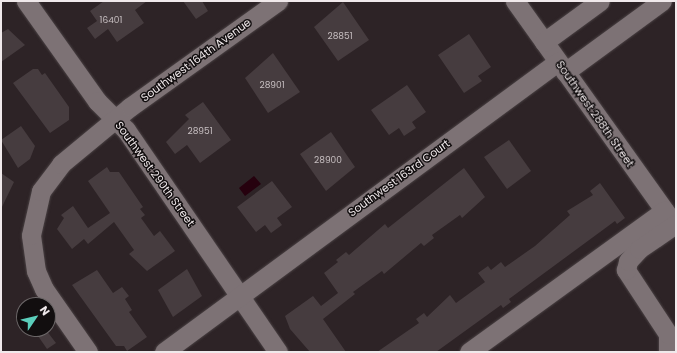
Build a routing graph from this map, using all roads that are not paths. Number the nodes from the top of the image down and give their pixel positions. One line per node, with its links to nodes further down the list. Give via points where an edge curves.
1 (26, 1): 8 (street, Southwest 290th Street, via 97,101)
2 (278, 1): 8 (street, Southwest 164th Avenue)
3 (515, 1): 6 (street, Southwest 288th Street)
4 (600, 1): 6 (street)
5 (662, 1): 7 (street, Southwest 163rd Court)
6 (544, 42): 7 (street, Southwest 288th Street)
7 (562, 67): 9 (street, Southwest 288th Street); 10 (street, Southwest 163rd Court)
8 (116, 120): 10 (street, Southwest 290th Street); 11 (street, Southwest 164th Avenue, via 55,170 38,198 32,222 32,252 39,280)
9 (672, 221): 14 (street); 15 (street, via 639,249 628,261 626,270 668,334)
10 (239, 295): 12 (street, Southwest 163rd Court); 13 (street, Southwest 290th Street)
11 (88, 352)
12 (164, 352)
13 (278, 352)
14 (470, 352)
15 (668, 352)

